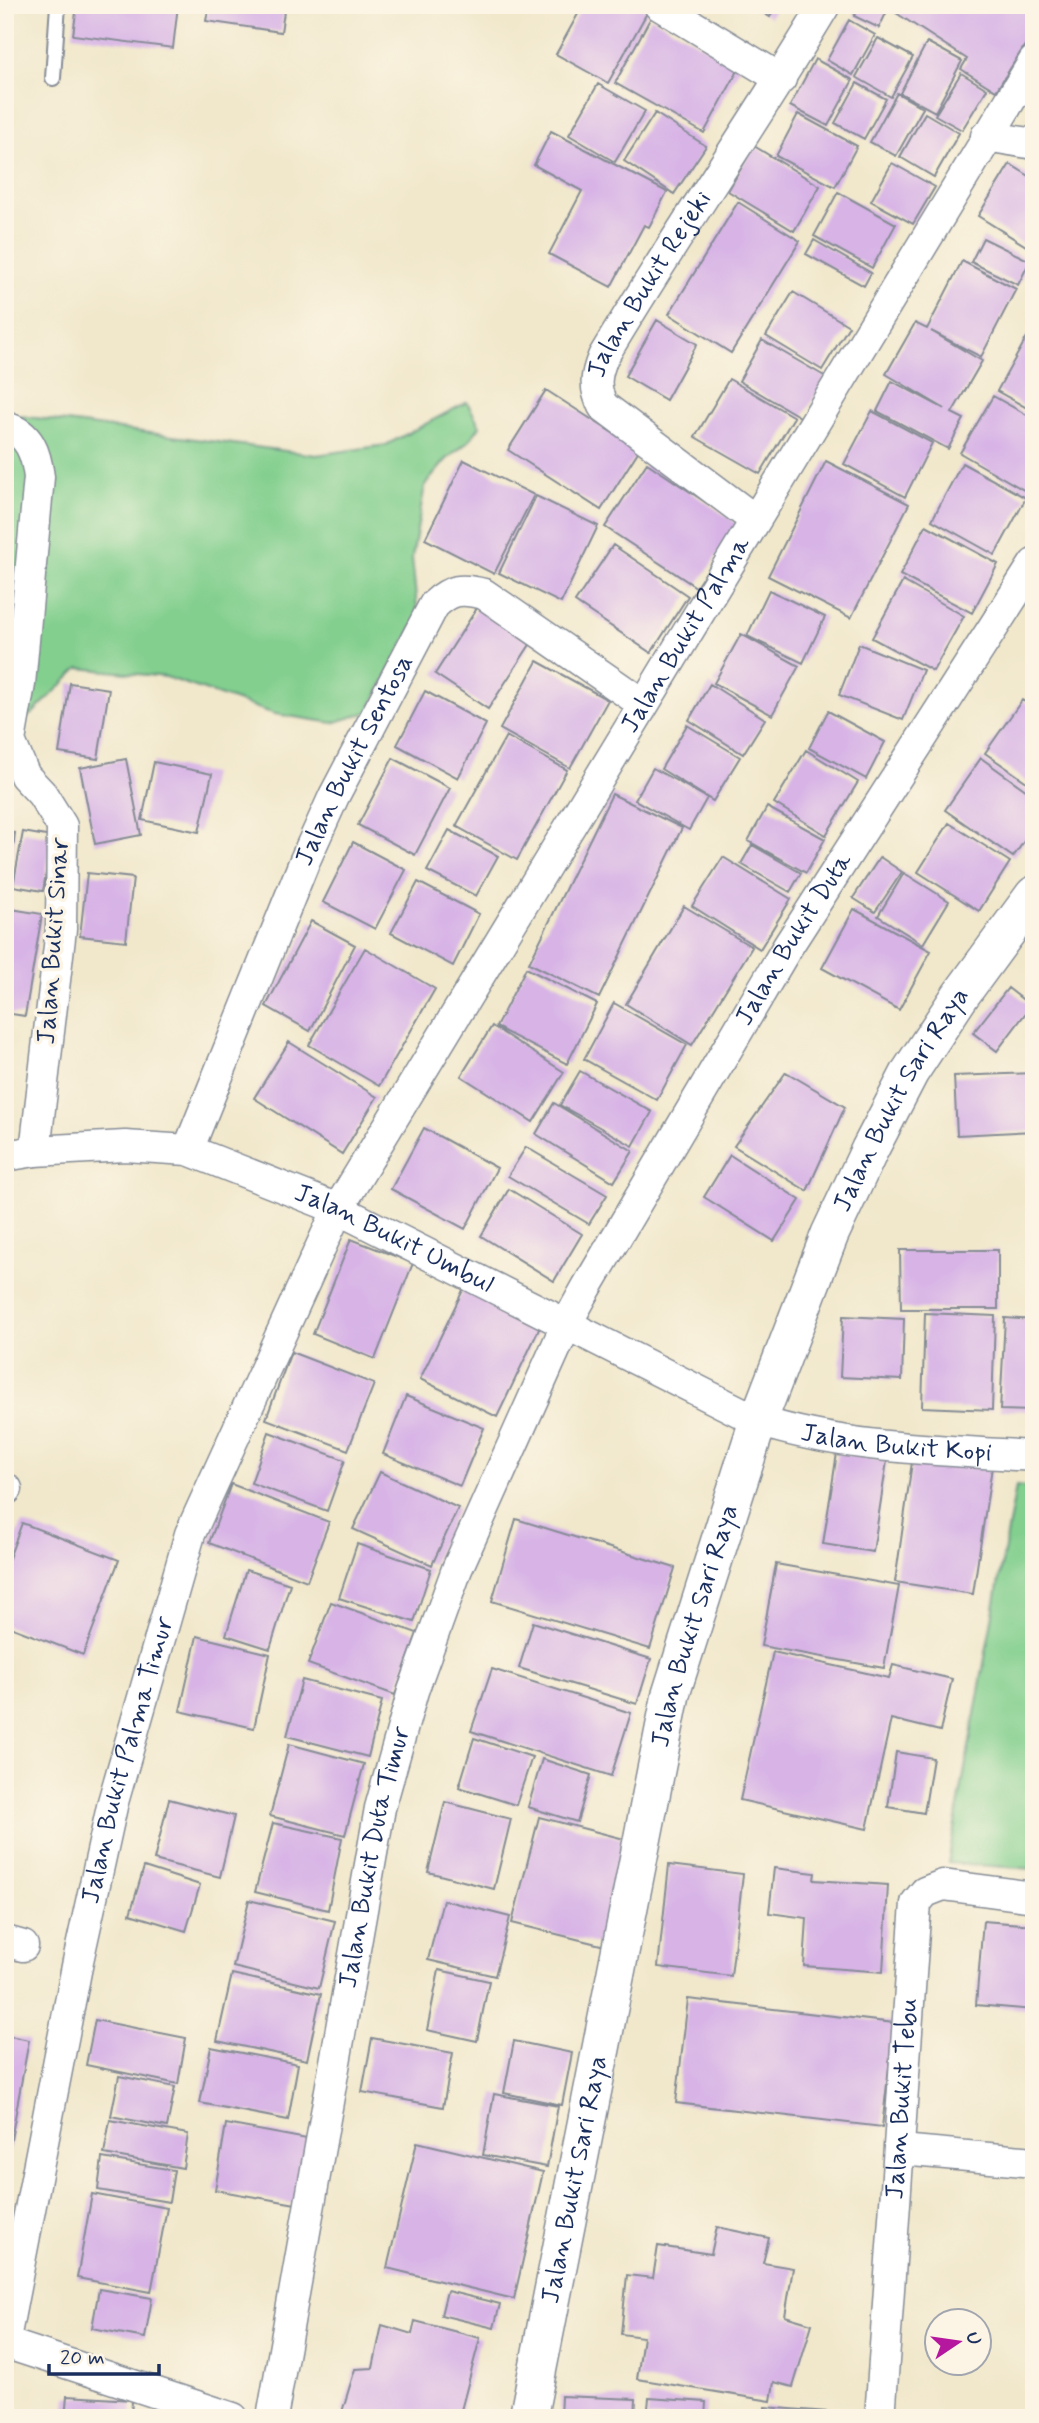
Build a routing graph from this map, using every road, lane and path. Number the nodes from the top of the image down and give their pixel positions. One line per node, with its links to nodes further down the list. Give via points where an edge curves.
1 (58, 5): 5 (lane)
2 (659, 5): 6 (street)
3 (825, 5): 6 (street, Jalan Bukit Rejeki)
4 (1034, 61): 7 (street, Jalan Bukit Palma)
5 (53, 78)
6 (780, 79): 10 (street, Jalan Bukit Rejeki, via 661,258 596,374 596,391 603,407)
7 (986, 136): 8 (street); 10 (street, Jalan Bukit Palma)
8 (1034, 144)
9 (5, 427): 15 (street, Jalan Bukit Sinar, via 17,430 35,451 39,477 20,684 10,741 25,776 62,827 61,929)
10 (755, 520): 12 (street, Jalan Bukit Palma)
11 (1034, 564): 18 (street, Jalan Bukit Duta, via 788,947)
12 (643, 704): 14 (street, Jalan Bukit Sentosa, via 484,594 464,588 448,592 434,605 305,860); 17 (street, Jalan Bukit Palma)
13 (1034, 895): 19 (street, Jalan Bukit Sari Raya, via 918,1061 870,1149 830,1234)
14 (188, 1150): 15 (street, Jalan Bukit Umbul, via 125,1146); 17 (street, Jalan Bukit Umbul)
15 (34, 1151): 16 (street, Jalan Bukit Umbul)
16 (5, 1156)
17 (338, 1209): 18 (street, Jalan Bukit Umbul); 24 (street, Jalan Bukit Palma Timur, via 190,1534 113,1802)
18 (567, 1322): 19 (street, Jalan Bukit Umbul); 26 (street, Jalan Bukit Duta Timur, via 457,1569 413,1690 380,1808)
19 (758, 1421): 20 (street, Jalan Bukit Kopi, via 800,1434 889,1447); 27 (street, Jalan Bukit Sari Raya, via 671,1695)
20 (1034, 1456)
21 (1034, 1897): 22 (street, Jalan Bukit Tebu, via 943,1885 925,1892 916,1903)
22 (901, 2151): 23 (street); 28 (street, Jalan Bukit Tebu)
23 (1034, 2162)
24 (5, 2341): 25 (street)
25 (233, 2418)
26 (272, 2418)
27 (528, 2418)
28 (880, 2418)

